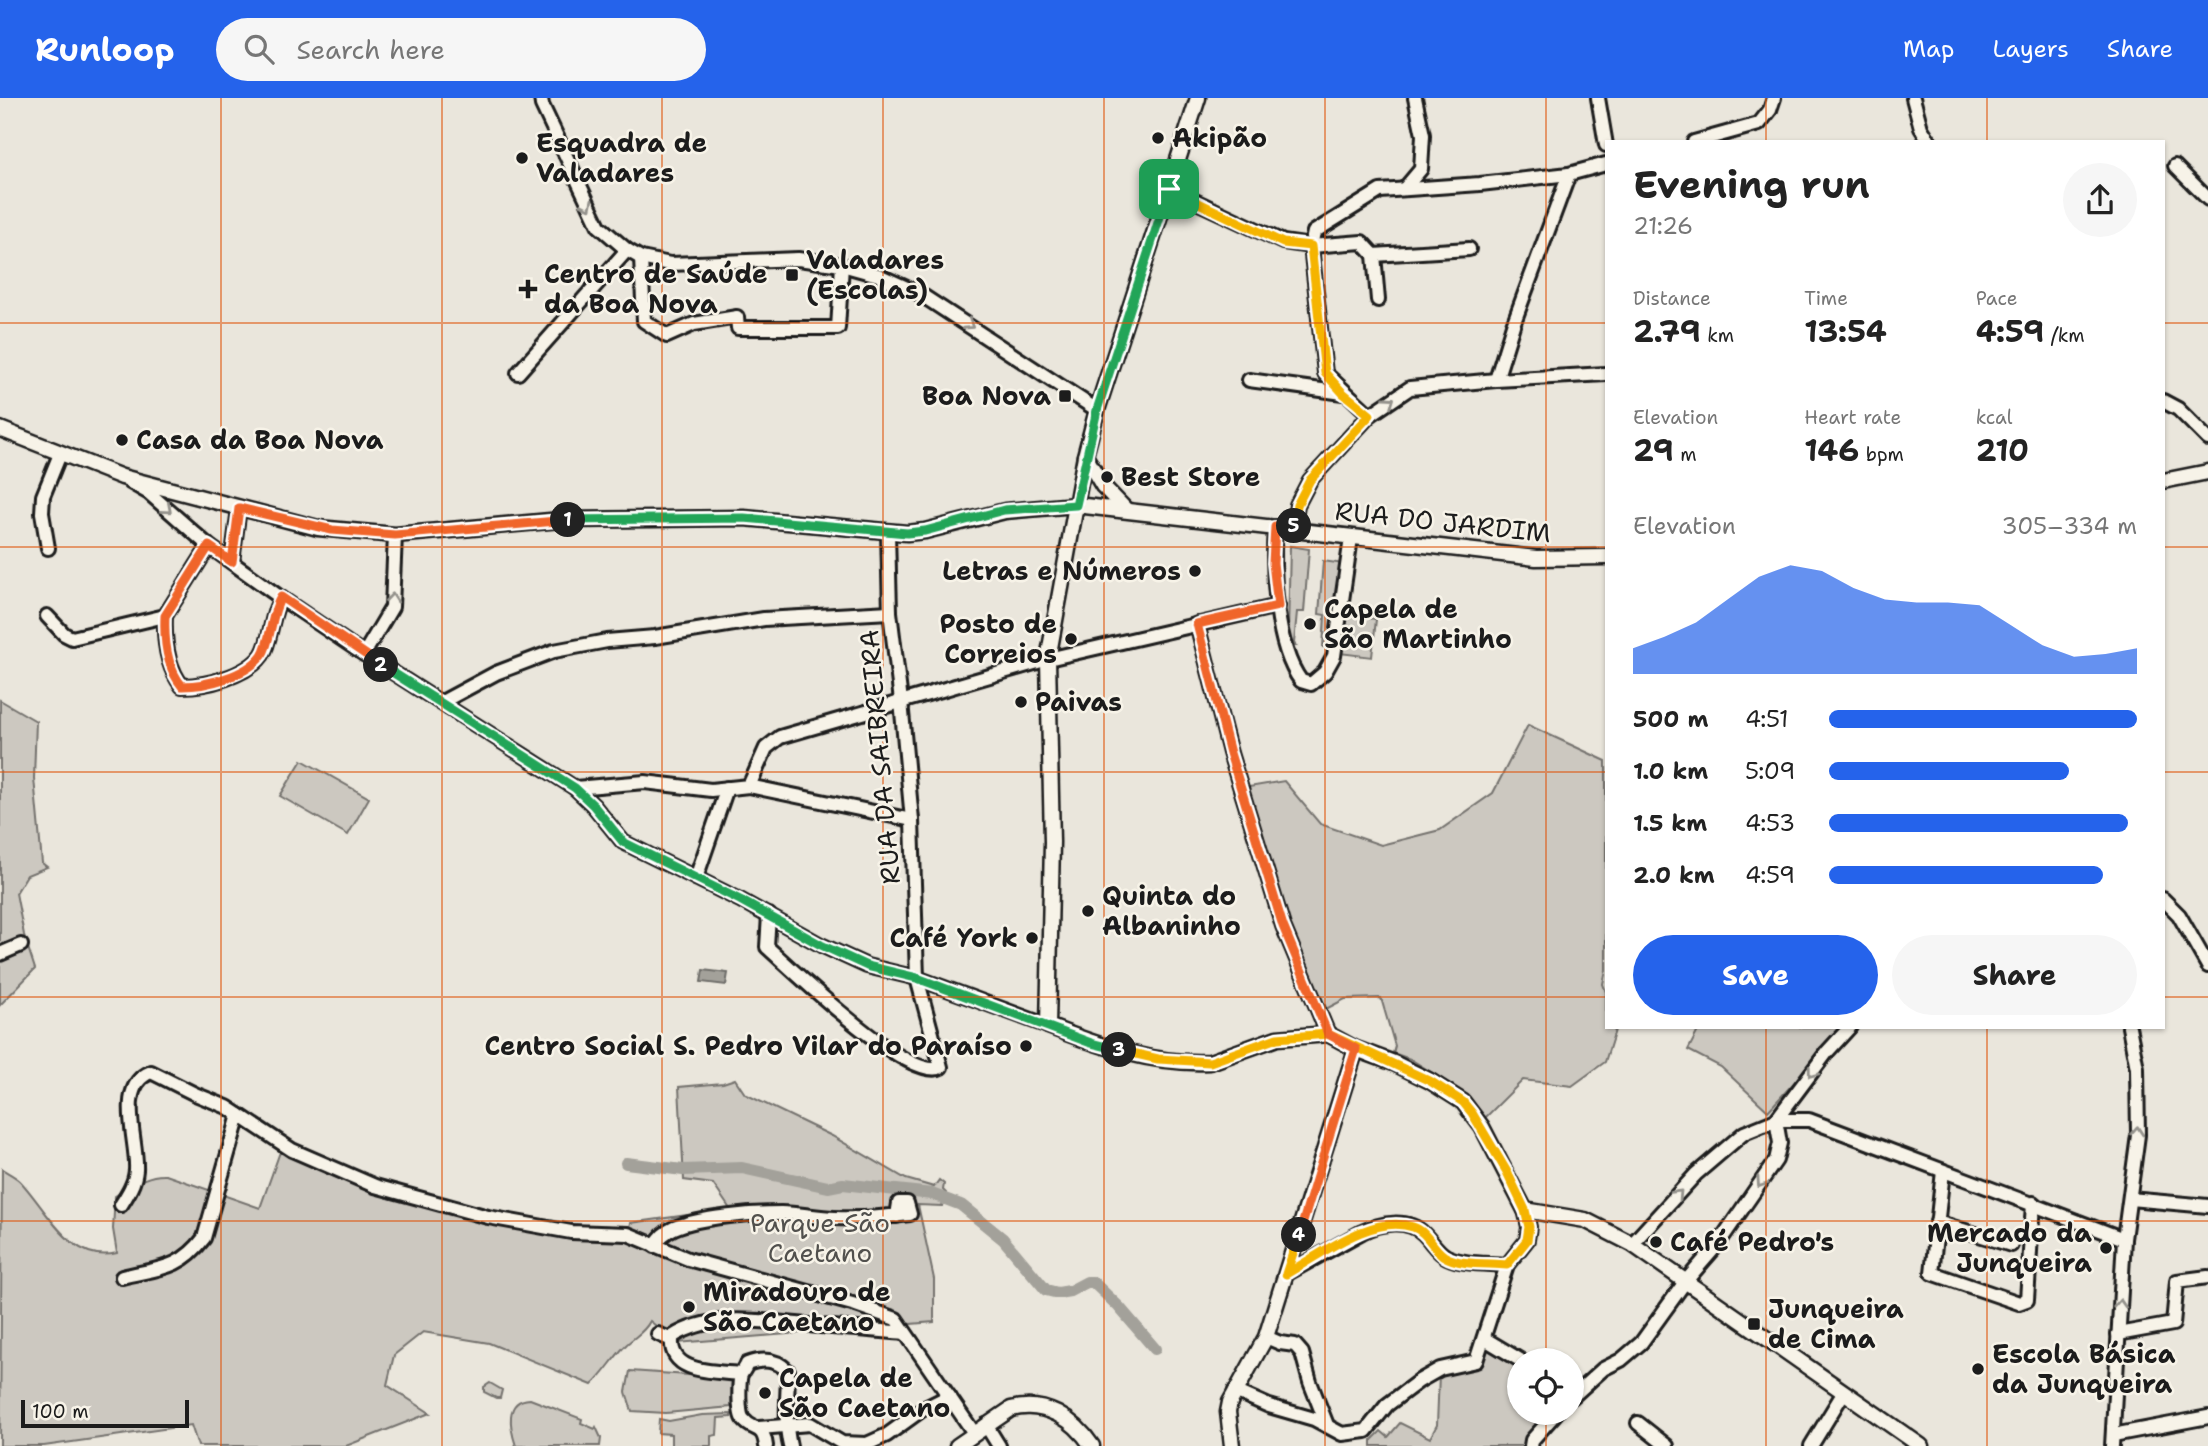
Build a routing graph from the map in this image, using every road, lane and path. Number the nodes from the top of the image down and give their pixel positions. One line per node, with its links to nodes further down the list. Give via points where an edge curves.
1 (541, 98): 18 (street, one-way to 18, via 599,226)
2 (1198, 98): 14 (main road)
3 (1415, 98): 13 (street, via 1423,135 1421,169)
4 (1598, 98): 7 (street)
5 (1774, 98): 8 (street, via 1759,124)
6 (1913, 98): 9 (street)
7 (1605, 140)
8 (1701, 140)
9 (1929, 140)
10 (1605, 164): 12 (street)
11 (2175, 166): 15 (street)
12 (1569, 174): 13 (street); 26 (street)
13 (1405, 188): 16 (street, via 1380,191 1314,232)
14 (1169, 189): 16 (street, via 1283,243); 29 (main road)
15 (2208, 199)
16 (1311, 247): 19 (street, via 1362,242); 27 (street, via 1325,373)
17 (1469, 248): 19 (street)
18 (627, 250): 20 (street); 23 (street)
19 (1374, 255): 22 (street)
20 (641, 258): 21 (street, via 670,264 799,259); 21 (street, via 644,321 667,336 694,324 737,317 738,328 838,328)
21 (842, 265): 29 (street, one-way to 29, via 920,294)
22 (1378, 300)
23 (519, 373)
24 (1605, 374): 26 (street)
25 (1249, 380): 27 (street)
26 (1496, 380): 30 (street, one-way to 26, via 1410,388)
27 (1343, 393): 30 (street)
28 (2165, 402): 32 (street, via 2178,408)
29 (1097, 410): 34 (main road)
30 (1370, 415): 42 (street, via 1310,480 1297,505)
31 (0, 429): 33 (main road, RUA DO JARDIM)
32 (2208, 439)
33 (60, 454): 36 (main road, RUA DO JARDIM); 47 (street, via 43,496)
34 (1085, 456): 38 (main road); 40 (main road, via 1103,486)
35 (2208, 472): 37 (main road)
36 (122, 477): 39 (main road, RUA DO JARDIM); 46 (street, one-way to 46, via 149,493)
37 (2165, 481)
38 (1076, 505): 40 (main road, RUA DO JARDIM); 43 (main road, RUA DO JARDIM, via 1021,508 925,531); 57 (main road)
39 (239, 508): 44 (main road, RUA DO JARDIM, via 332,530); 49 (street)
40 (1126, 510): 41 (main road, RUA DO JARDIM)
41 (1275, 527): 42 (main road, RUA DO JARDIM); 51 (street)
42 (1293, 530): 45 (main road, RUA DO JARDIM)
43 (888, 533): 44 (main road, RUA DO JARDIM, via 744,518 561,520); 52 (street, RUA DA SAIBREIRA)
44 (395, 535): 56 (street, one-way to 44, via 392,607)
45 (1351, 538): 48 (main road, RUA DO JARDIM, via 1536,558); 51 (street, via 1334,656 1311,684 1301,681 1293,670)
46 (209, 546): 49 (street); 54 (street)
47 (48, 548)
48 (1605, 558)
49 (232, 562): 50 (street)
50 (281, 597): 54 (street, via 262,655 238,675 191,686 182,686 169,660); 56 (street)
51 (1278, 606): 55 (street)
52 (890, 612): 58 (street, RUA DA SAIBREIRA); 59 (street, via 764,619 554,651 496,673)
53 (47, 616): 54 (street, via 72,638)
54 (165, 616)
55 (1197, 624): 57 (street); 74 (street, via 1230,753 1283,926)
56 (364, 654): 59 (street)
57 (1048, 659): 58 (street); 71 (main road, via 1052,842)
58 (901, 701): 60 (street, via 780,737 766,748); 63 (street, RUA DA SAIBREIRA)
59 (442, 702): 61 (street)
60 (749, 786): 62 (street); 63 (street)
61 (575, 788): 62 (street, via 645,782); 64 (street, via 623,842)
62 (727, 788): 64 (street)
63 (912, 820): 70 (street, RUA DA SAIBREIRA)
64 (696, 877): 66 (street)
65 (2165, 901): 69 (street, via 2179,915)
66 (769, 915): 70 (street, via 867,966); 70 (street, RUA DA SAIBREIRA, via 767,947 821,996 889,1051 928,1069 941,1067)
67 (21, 945): 68 (street)
68 (0, 954)
69 (2208, 966)
70 (917, 978): 71 (street)
71 (1048, 1026): 74 (main road, via 1091,1043 1158,1059 1198,1062 1288,1036)
72 (1848, 1029): 77 (street, one-way to 77)
73 (2129, 1029): 79 (street, one-way to 73, via 2139,1101)
74 (1328, 1034): 75 (main road)
75 (1356, 1049): 83 (main road, via 1430,1081 1463,1102 1482,1127); 91 (main road)
76 (239, 1115): 81 (street, via 151,1072 141,1076 131,1101 136,1172); 89 (street, via 292,1150 375,1186 488,1217 571,1232 628,1234); 92 (street, via 198,1246 175,1265)
77 (1776, 1120): 78 (street, via 1809,1120); 87 (street, one-way to 77, via 1696,1174 1744,1133); 94 (street, one-way to 94, via 1780,1143 1776,1160 1718,1244)
78 (1943, 1171): 80 (street); 85 (street)
79 (2130, 1199): 82 (street); 86 (street)
80 (2034, 1203): 85 (street, via 2027,1300 2019,1303 1932,1273); 86 (street)
81 (121, 1205)
82 (2208, 1206)
83 (1525, 1210): 87 (main road, via 1585,1220); 90 (street, via 1527,1240)
84 (897, 1216): 89 (street, via 743,1216 674,1228)
85 (1937, 1222): 88 (street)
86 (2124, 1238): 97 (street, one-way to 86)
87 (1632, 1244): 94 (main road)
88 (2011, 1245)
89 (655, 1246): 95 (street, via 856,1305 896,1319)
90 (1507, 1265): 91 (street, via 1451,1259 1422,1231 1387,1224 1374,1226); 99 (street)
91 (1286, 1274): 98 (main road)
92 (122, 1277)
93 (2208, 1277): 97 (street, via 2177,1281 2173,1324)
94 (1685, 1282): 103 (street, via 1641,1343); 105 (main road)
95 (905, 1333): 100 (street, via 755,1320 715,1322 681,1331); 106 (street)
96 (658, 1334): 100 (street)
97 (2118, 1334): 114 (street)
98 (1266, 1337): 104 (main road); 109 (street, via 1294,1345 1302,1353)
99 (1485, 1339): 101 (street); 109 (street, via 1476,1361 1440,1369 1419,1381 1387,1405 1366,1431 1342,1434)
100 (672, 1340): 102 (street, via 677,1358 690,1368)
101 (1507, 1352)
102 (741, 1374): 111 (street, via 747,1364 757,1361 774,1361 788,1371); 112 (street, via 740,1414)
103 (1584, 1386)
104 (1235, 1391): 109 (street); 120 (main road, via 1228,1412)
105 (1844, 1392): 123 (street); 124 (main road)
106 (949, 1396): 111 (street, via 867,1444 842,1443 810,1424); 113 (street)
107 (2208, 1417): 114 (street)
108 (1638, 1423): 122 (street)
109 (1327, 1425)
110 (1545, 1425): 121 (street)
111 (785, 1426): 112 (street); 116 (street)
112 (759, 1428): 115 (street)
113 (980, 1429): 117 (main road); 118 (street); 119 (main road, via 1011,1409 1028,1407 1067,1418)
114 (2112, 1440)
115 (766, 1446)
116 (790, 1446)
117 (957, 1446)
118 (999, 1446)
119 (1092, 1446)
120 (1232, 1446)
121 (1531, 1446)
122 (1667, 1446)
123 (1811, 1446)
124 (1921, 1446)

